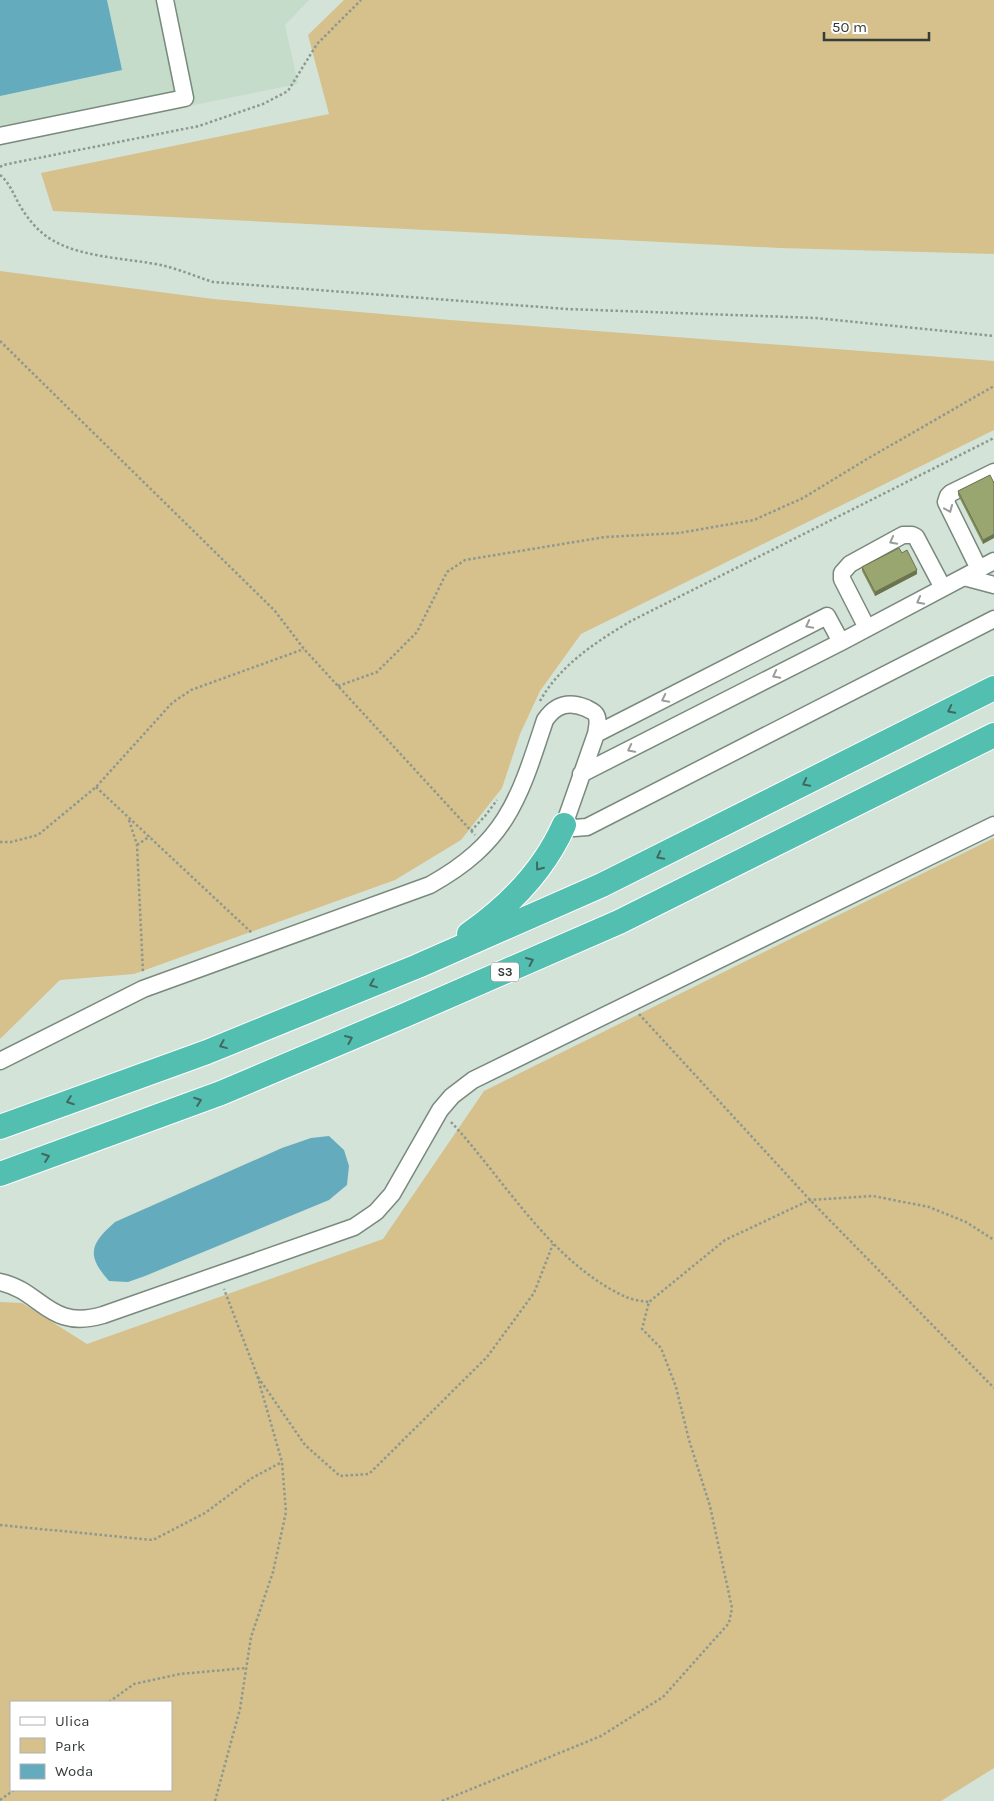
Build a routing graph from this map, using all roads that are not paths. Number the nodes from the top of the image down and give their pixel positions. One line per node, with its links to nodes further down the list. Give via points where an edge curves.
1 (165, 0): 2 (lane, via 185,98)
2 (0, 136)
3 (994, 472): 5 (lane, one-way to 5, via 951,493 946,502)
4 (994, 561): 5 (lane)
5 (979, 569): 6 (lane)
6 (964, 577): 7 (lane); 8 (lane)
7 (994, 585)
8 (943, 588): 10 (lane, one-way to 10); 10 (lane, one-way to 10, via 916,537 903,535 850,564 842,573 842,579)
9 (994, 619): 16 (lane, via 599,821 581,828)
10 (868, 628): 11 (lane)
11 (841, 642): 13 (lane, one-way to 13, via 827,616); 15 (lane, one-way to 15)
12 (994, 688): 18 (highway, one-way to 18, via 602,885)
13 (596, 734): 15 (lane); 19 (lane, via 598,723 591,710 570,704 556,708 545,720 516,801 495,833 474,856 430,885 143,990)
14 (994, 735): 21 (highway, S3, one-way to 14, via 221,1093 619,922)
15 (581, 774): 16 (lane)
16 (564, 825): 18 (highway, one-way to 18, via 541,866 512,897 471,933)
17 (994, 825): 22 (lane, via 473,1080 440,1110 392,1194 376,1212 354,1228 84,1320 58,1314 15,1287)
18 (418, 966): 20 (highway, one-way to 20, via 207,1052)
19 (0, 1061)
20 (0, 1127)
21 (0, 1174)
22 (0, 1282)

